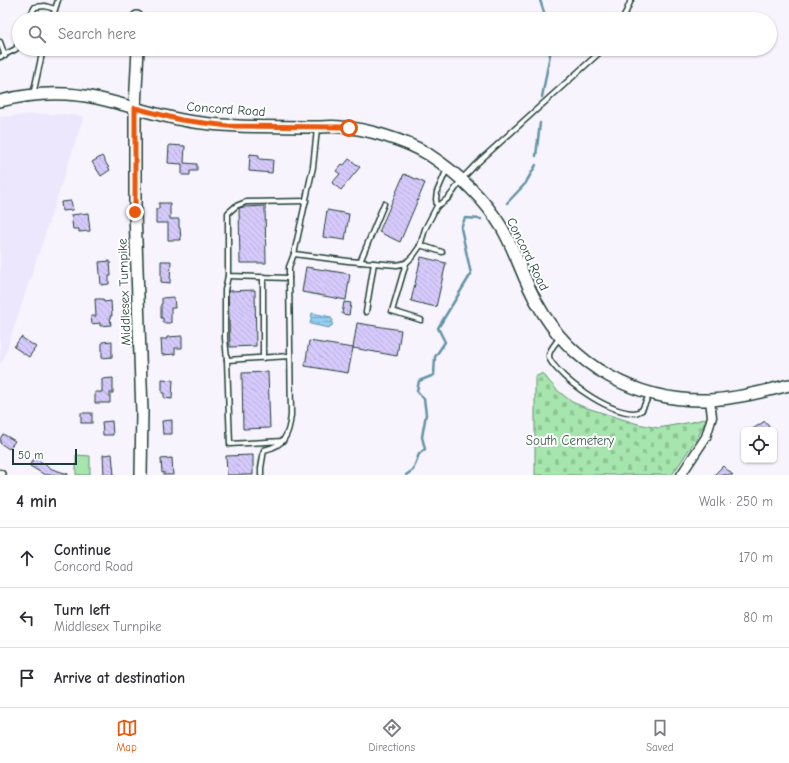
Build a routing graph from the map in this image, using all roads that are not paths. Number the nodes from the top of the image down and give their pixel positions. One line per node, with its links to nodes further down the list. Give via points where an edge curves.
1 (58, 0): 3 (lane)
2 (631, 0): 6 (lane)
3 (55, 8): 4 (lane, via 35,7); 5 (lane)
4 (32, 12)
5 (54, 12)
6 (626, 12)
7 (0, 42): 9 (lane)
8 (12, 52): 9 (lane)
9 (5, 56): 13 (lane)
10 (41, 56): 14 (lane)
11 (138, 56): 16 (main road, Middlesex Turnpike)
12 (596, 56): 19 (lane, via 475,165)
13 (0, 57)
14 (33, 95): 15 (main road, Concord Road); 16 (main road, Concord Road, via 81,95)
15 (0, 101)
16 (135, 108): 17 (main road, Concord Road, via 181,120 228,126); 42 (main road, Middlesex Turnpike, via 135,212 142,412)
17 (317, 126): 18 (main road, Concord Road, via 342,127 400,141 426,153); 20 (lane)
18 (448, 168): 19 (main road, Concord Road); 22 (lane, via 438,192)
19 (462, 180): 22 (lane, via 451,196); 34 (main road, Concord Road, via 483,201 501,227 537,305)
20 (306, 201): 25 (lane); 29 (lane, via 246,202 228,213)
21 (384, 204): 26 (lane)
22 (437, 206): 23 (lane)
23 (420, 245): 24 (lane); 28 (lane)
24 (442, 252)
25 (294, 254): 26 (lane); 31 (lane, via 289,267)
26 (360, 262): 27 (lane)
27 (374, 263): 28 (lane); 32 (lane)
28 (406, 263): 33 (lane, via 392,311)
29 (228, 276): 30 (lane); 37 (lane, via 225,290)
30 (263, 277): 31 (lane); 36 (lane)
31 (289, 278): 35 (lane)
32 (366, 312)
33 (421, 320)
34 (560, 337): 39 (main road, Concord Road, via 593,366); 39 (lane, via 549,355 552,363 569,381 599,402 634,413 642,410)
35 (290, 356): 36 (lane); 41 (lane, via 291,416 290,427)
36 (263, 358): 37 (lane)
37 (227, 360): 41 (lane, via 230,444)
38 (789, 385): 40 (main road, Concord Road)
39 (650, 393): 40 (main road, Concord Road, via 680,399)
40 (710, 400): 44 (street, via 712,417 706,437)
41 (283, 441): 43 (lane, via 264,450)
42 (141, 475)
43 (261, 475)
44 (681, 475)

